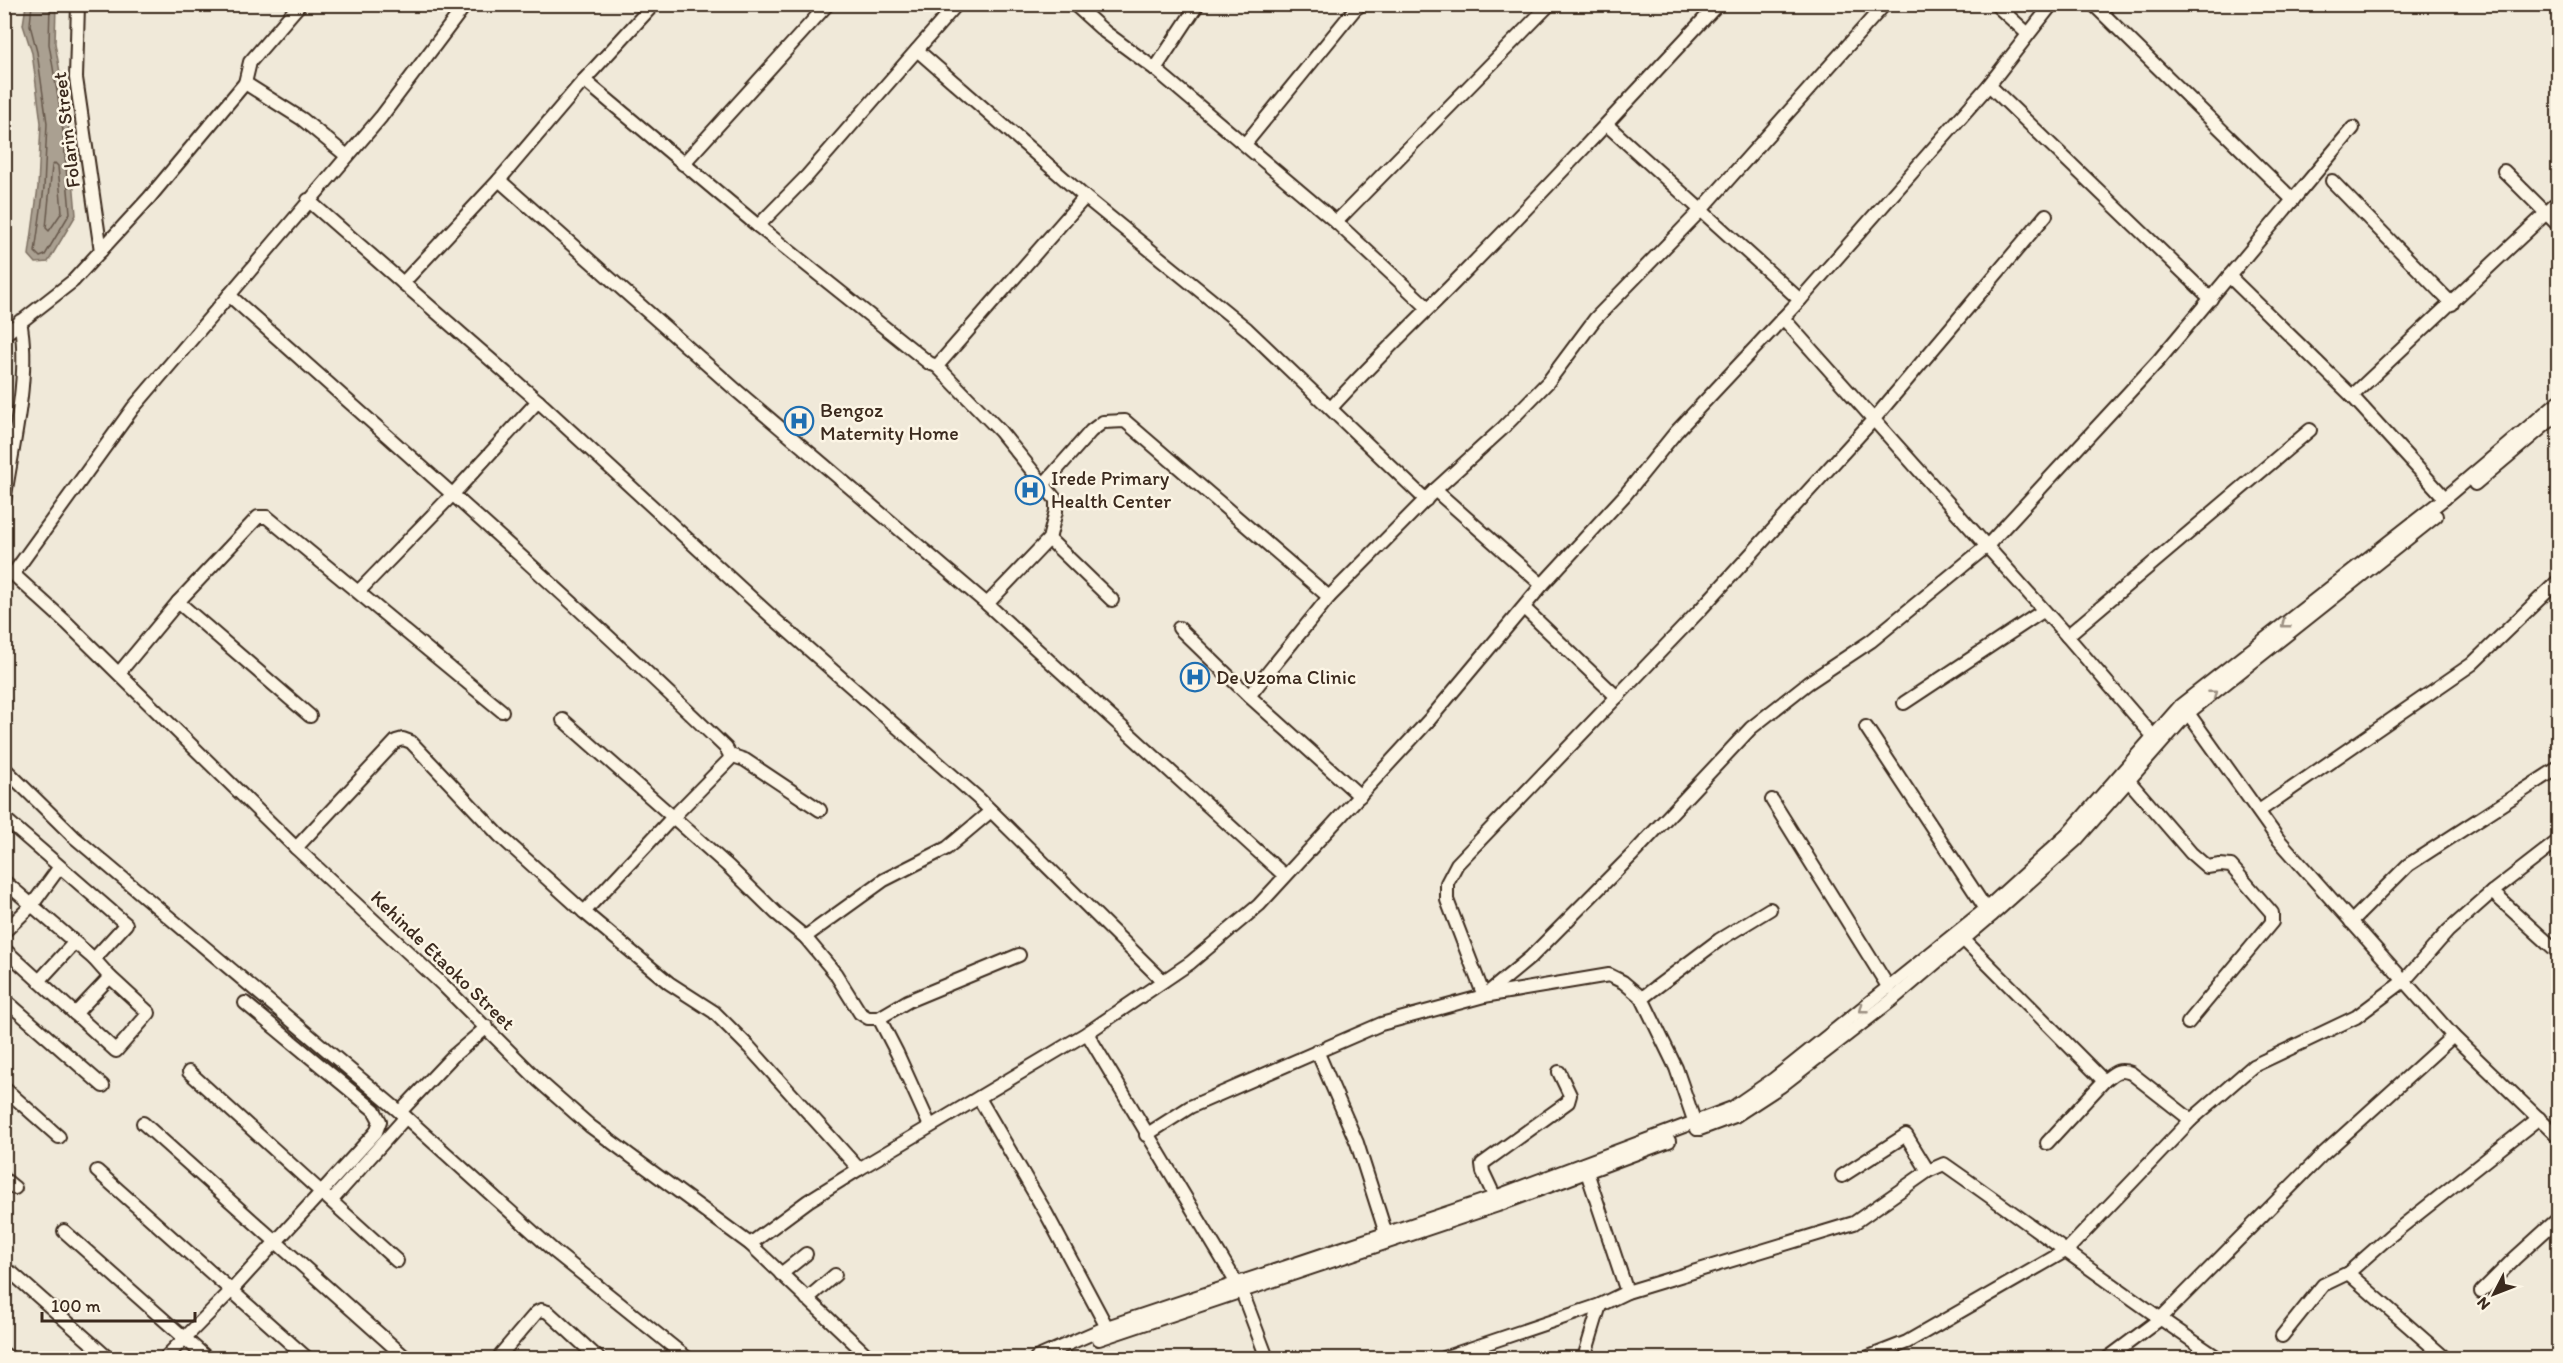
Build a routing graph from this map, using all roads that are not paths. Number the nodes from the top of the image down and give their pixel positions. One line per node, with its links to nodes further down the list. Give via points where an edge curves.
1 (78, 4): 40 (street, Folarin Street, via 76,78)
2 (300, 4): 20 (street, via 250,62)
3 (466, 4): 25 (street)
4 (654, 4): 19 (street)
5 (828, 4): 26 (street)
6 (957, 4): 17 (street)
7 (1074, 4): 18 (street, via 1129,52)
8 (1198, 4): 18 (street)
9 (1550, 4): 37 (street)
10 (1718, 4): 22 (street)
11 (1885, 4): 34 (street)
12 (1995, 4): 16 (street)
13 (2052, 4): 16 (street)
14 (2093, 4): 32 (street)
15 (1358, 6): 24 (street)
16 (2028, 34): 21 (street)
17 (917, 50): 30 (street); 39 (street)
18 (1155, 69): 24 (street)
19 (584, 80): 26 (street); 28 (street)
20 (245, 83): 25 (street, via 302,119); 40 (street)
21 (1989, 85): 44 (street); 45 (street)
22 (1607, 125): 34 (street); 47 (street)
23 (2353, 128): 32 (street)
24 (1245, 144): 37 (street)
25 (347, 156): 31 (street)
26 (683, 164): 39 (street)
27 (2504, 171): 35 (street)
28 (499, 180): 42 (street); 74 (street, via 737,392)
29 (2332, 181): 46 (street)
30 (1085, 197): 51 (street); 55 (street, via 1247,329)
31 (308, 200): 42 (street); 43 (street)
32 (2293, 200): 41 (street)
33 (2559, 202): 35 (street)
34 (1702, 208): 45 (street); 60 (street, via 1595,319 1548,382)
35 (2547, 213): 38 (street); 46 (street)
36 (2046, 215): 57 (street)
37 (1336, 222): 47 (street)
38 (2559, 225)
39 (758, 226): 51 (street)
40 (101, 251): 49 (street, via 73,281)
41 (2229, 276): 44 (street); 52 (street)
42 (404, 283): 53 (street)
43 (229, 296): 61 (street); 67 (street, via 132,408)
44 (2211, 299): 66 (street, via 2114,411)
45 (1800, 300): 48 (street)
46 (2452, 304): 52 (street)
47 (1427, 307): 55 (street)
48 (1783, 318): 57 (street); 69 (street, via 1676,432)
49 (20, 321): 50 (street); 64 (street, via 24,368)
50 (4, 335)
51 (937, 366): 59 (street, via 1000,431)
52 (2352, 396): 62 (street)
53 (538, 401): 61 (street); 96 (street, via 772,617)
54 (2559, 402): 62 (street)
55 (1331, 408): 63 (street)
56 (2559, 414): 84 (street, one-way to 56)
57 (1874, 419): 66 (street); 81 (street)
58 (2310, 430): 78 (street)
59 (1044, 484): 65 (street, via 1056,500); 71 (street, via 1091,431 1103,422 1125,421)
60 (1435, 490): 63 (street); 69 (street)
61 (453, 494): 70 (street); 89 (street)
62 (2445, 498): 88 (street, one-way to 88, via 2187,700)
63 (1426, 500): 71 (street)
64 (4, 502)
65 (1049, 539): 72 (street); 74 (street)
66 (1987, 546): 76 (street); 124 (street, via 1871,640 1751,728 1531,957)
67 (9, 573): 79 (street, Kehinde Etaoko Street)
68 (2559, 581): 97 (street, via 2472,664)
69 (1542, 585): 75 (street)
70 (359, 591): 73 (street, via 262,516); 83 (street)
71 (1329, 597): 80 (street)
72 (1112, 600)
73 (178, 602): 79 (street); 85 (street)
74 (987, 604): 103 (street)
75 (1524, 608): 81 (street); 93 (street)
76 (2043, 611): 78 (street); 82 (street)
77 (1179, 628): 80 (street)
78 (2067, 636): 88 (street)
79 (119, 674): 101 (street, Kehinde Etaoko Street)
80 (1249, 696): 93 (street)
81 (1617, 697): 124 (street, via 1457,864 1447,883 1447,900)
82 (1904, 703)
83 (502, 711)
84 (2188, 713): 92 (street); 97 (street)
85 (310, 716)
86 (563, 720): 98 (street)
87 (1866, 727): 108 (street)
88 (2153, 736): 108 (street, via 2067,835)
89 (730, 754): 95 (street); 98 (street, via 726,765)
90 (4, 768): 141 (street, via 74,837)
91 (2559, 768): 110 (street, via 2408,865)
92 (2128, 780): 113 (street, via 2076,840); 130 (street, via 2191,853 2207,867 2231,866 2272,913 2272,922)
93 (1360, 796): 103 (street)
94 (1772, 800): 123 (street)
95 (820, 810)
96 (991, 811): 112 (street, via 947,848 884,880); 122 (street)
97 (2259, 811): 110 (street, via 2278,839)
98 (673, 817): 109 (street); 112 (street)
99 (4, 818): 102 (street)
100 (2559, 841): 105 (street)
101 (296, 848): 109 (street, via 396,741 403,739 411,742 499,835); 131 (street, Kehinde Etaoko Street)
102 (59, 867): 106 (street); 118 (street, via 126,924)
103 (1285, 876): 122 (street, via 1259,905)
104 (4, 881): 106 (street)
105 (2492, 892): 116 (street); 120 (street, via 2448,931)
106 (32, 905): 111 (street); 114 (street)
107 (1770, 909): 125 (street, via 1719,940)
108 (1986, 909): 123 (street)
109 (584, 912): 151 (street, via 669,983 714,1012)
110 (2351, 922): 120 (street)
111 (4, 932)
112 (805, 937): 129 (street, via 835,973 860,1013)
113 (1964, 939): 137 (street); 146 (street, via 1781,1086 1735,1116)
114 (74, 943): 118 (street); 121 (street)
115 (4, 950): 121 (street)
116 (2559, 952)
117 (1019, 955): 129 (street, via 908,1001)
118 (94, 959): 119 (street)
119 (110, 977): 128 (street); 128 (street, via 149,1013 116,1051)
120 (2405, 980): 133 (street); 143 (street, via 2356,1017 2253,1066)
121 (39, 981): 128 (street)
122 (1163, 981): 132 (street)
123 (1889, 988): 146 (street, one-way to 146, via 1774,1079)
124 (1484, 996): 125 (street, via 1609,975); 134 (street, via 1381,1024)
125 (1642, 998): 146 (street, via 1676,1068)
126 (4, 999): 138 (street)
127 (245, 1003): 158 (street, via 374,1110 380,1121 376,1132)
128 (75, 1014)
129 (879, 1018): 145 (street)
130 (2188, 1023)
131 (487, 1027): 141 (street, via 453,1056); 165 (street, Kehinde Etaoko Street, via 590,1126)
132 (1087, 1033): 140 (street); 147 (street)
133 (2453, 1036): 142 (street); 179 (street, via 2322,1155)
134 (1317, 1050): 147 (street, via 1190,1107); 163 (street, via 1357,1143)
135 (189, 1072): 158 (street)
136 (1559, 1072): 160 (street, via 1570,1095 1568,1102 1482,1164)
137 (2104, 1081): 143 (street, via 2117,1070 2132,1073); 150 (street)
138 (103, 1086)
139 (4, 1088): 148 (street)
140 (979, 1098): 145 (street); 180 (street)
141 (402, 1115): 159 (street); 192 (street, via 554,1251)
142 (2539, 1118): 149 (street); 170 (street)
143 (2191, 1120): 166 (street)
144 (143, 1122): 164 (street)
145 (930, 1126): 151 (street)
146 (1696, 1127): 152 (street)
147 (1146, 1135): 173 (street)
148 (59, 1137)
149 (2559, 1137)
150 (2047, 1143)
151 (859, 1168): 165 (street)
152 (1586, 1169): 160 (street); 175 (street)
153 (97, 1171): 174 (street)
154 (1928, 1171): 155 (street, via 1906,1135); 166 (street, via 1944,1164); 175 (street, via 1854,1223)
155 (1842, 1176)
156 (4, 1179): 157 (street)
157 (15, 1188)
158 (321, 1190): 159 (street); 164 (street)
159 (332, 1200): 168 (street)
160 (1496, 1201): 163 (street)
161 (2559, 1219): 176 (street)
162 (64, 1231): 182 (street)
163 (1388, 1237): 173 (street)
164 (276, 1241): 174 (street); 189 (street)
165 (750, 1244): 171 (street, Kehinde Etaoko Street)
166 (2067, 1250): 179 (street); 199 (street, via 1907,1342)
167 (806, 1254): 171 (street)
168 (397, 1261)
169 (12, 1273): 185 (street)
170 (2348, 1273): 181 (street, via 2323,1285); 202 (street)
171 (780, 1274): 177 (street, Kehinde Etaoko Street)
172 (835, 1275): 177 (street)
173 (1239, 1287): 180 (street); 196 (street)
174 (231, 1291): 182 (street); 188 (street)
175 (1627, 1292): 178 (street)
176 (2481, 1292)
177 (807, 1299): 193 (street, Kehinde Etaoko Street)
178 (1600, 1305): 197 (street); 198 (street)
179 (2160, 1319): 200 (street); 201 (street)
180 (1109, 1331): 194 (street); 195 (street)
181 (2282, 1336)
182 (185, 1337): 186 (street); 187 (street)
183 (4, 1354): 184 (street)
184 (10, 1359)
185 (108, 1359)
186 (165, 1359)
187 (207, 1359)
188 (307, 1359)
189 (406, 1359)
190 (503, 1359): 191 (street, via 501,1354 541,1310 548,1312)
191 (598, 1359)
192 (687, 1359)
193 (870, 1359)
194 (1036, 1359)
195 (1054, 1359)
196 (1267, 1359)
197 (1443, 1359)
198 (1584, 1359)
199 (1866, 1359)
200 (2108, 1359)
201 (2218, 1359)
202 (2445, 1359)

